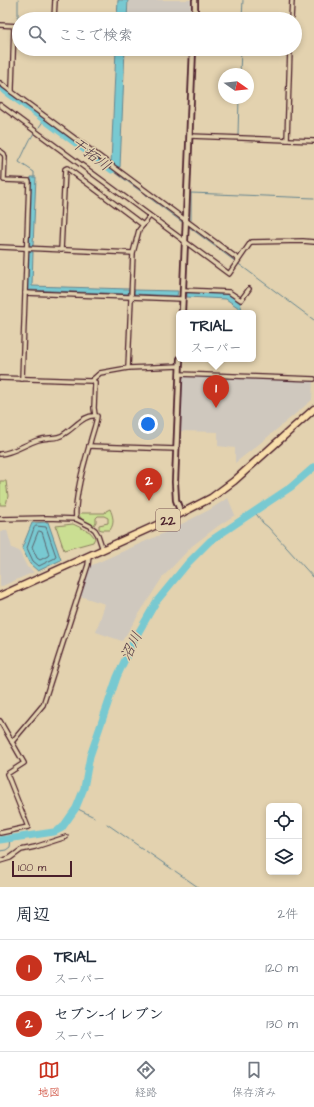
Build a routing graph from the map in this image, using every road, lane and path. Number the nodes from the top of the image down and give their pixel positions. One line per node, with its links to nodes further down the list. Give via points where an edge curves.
1 (55, 0): 4 (street)
2 (196, 0): 5 (street)
3 (292, 0): 6 (street)
4 (54, 12)
5 (195, 12)
6 (291, 12)
7 (0, 25): 8 (street)
8 (12, 26)
9 (15, 56): 13 (street)
10 (193, 56): 15 (street)
11 (290, 56): 16 (street)
12 (0, 83): 13 (street)
13 (12, 92): 21 (street)
14 (0, 105): 20 (street)
15 (190, 136): 16 (street); 21 (street)
16 (287, 140): 17 (street)
17 (314, 142)
18 (0, 151): 19 (street, via 5,157)
19 (2, 180): 26 (street, via 29,181)
20 (150, 216): 22 (street); 23 (street)
21 (186, 221): 23 (street); 29 (street)
22 (143, 225): 27 (street, via 67,168); 28 (street, via 139,230)
23 (185, 242): 29 (street, via 229,274); 31 (street)
24 (314, 242): 29 (street, via 251,242)
25 (0, 247): 26 (street)
26 (27, 248): 27 (street); 32 (street)
27 (60, 250): 28 (street)
28 (133, 253): 33 (street)
29 (237, 261)
30 (249, 289): 31 (street, via 241,300 229,292)
31 (183, 290): 34 (street)
32 (25, 293): 33 (street); 41 (street)
33 (131, 297): 34 (street); 38 (street)
34 (182, 299): 35 (street)
35 (182, 310)
36 (180, 362): 37 (street)
37 (180, 366): 38 (street); 39 (street)
38 (128, 368): 43 (street, via 100,373)
39 (179, 374): 42 (street); 47 (street)
40 (0, 378): 41 (street)
41 (22, 378): 43 (street)
42 (314, 379)
43 (93, 380): 45 (street)
44 (314, 408): 49 (main road, 22, via 234,481 211,498)
45 (94, 415): 46 (street, via 97,418); 48 (street, via 85,418 60,437 42,439)
46 (89, 446): 47 (street); 51 (street, via 77,496)
47 (176, 449): 49 (street, via 176,500)
48 (0, 454)
49 (181, 513): 52 (main road, 22)
50 (0, 519): 51 (street)
51 (76, 519): 52 (street, via 95,530)
52 (102, 550): 53 (main road, 22)
53 (89, 556): 54 (main road, 22); 56 (street, via 43,705)
54 (0, 596)
55 (0, 721): 56 (street)
56 (12, 742): 57 (street, via 24,763 6,774 28,827)
57 (0, 833)
58 (66, 837): 59 (street, via 21,850)
59 (0, 861)

